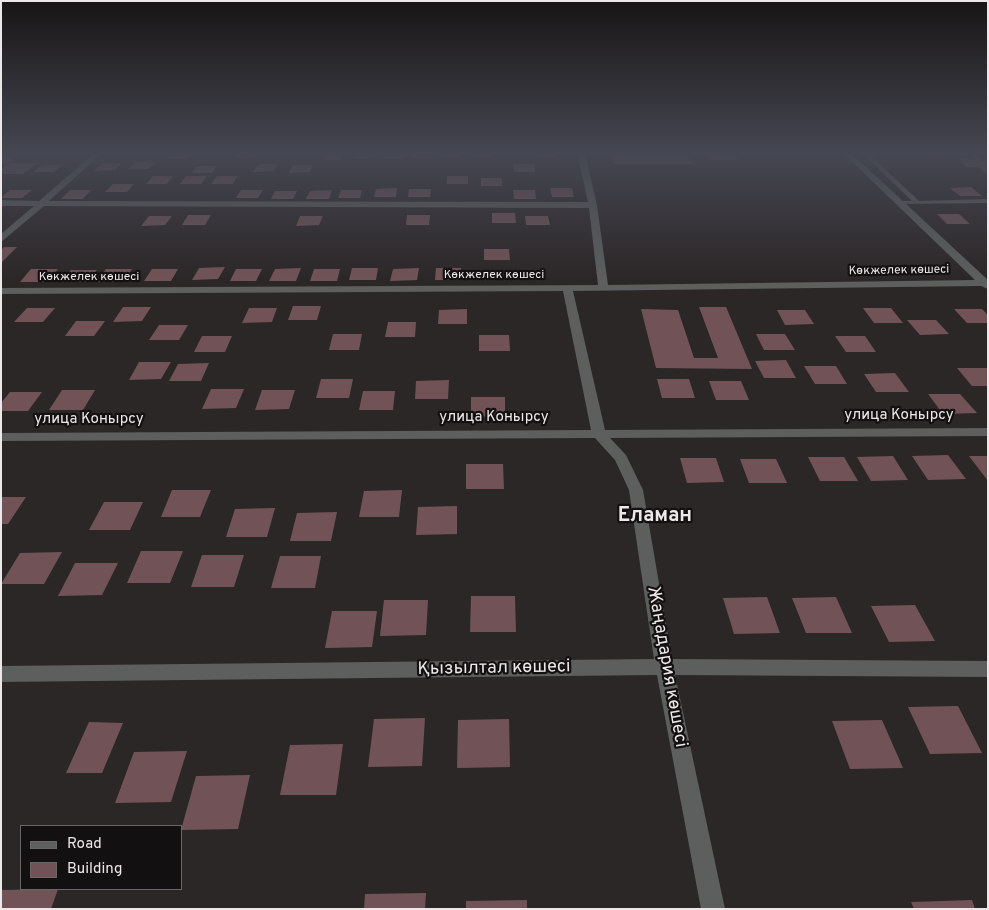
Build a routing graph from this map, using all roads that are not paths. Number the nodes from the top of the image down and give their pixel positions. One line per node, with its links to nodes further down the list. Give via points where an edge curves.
1 (50, 195): 8 (street)
2 (591, 195): 10 (street)
3 (892, 195): 9 (street)
4 (910, 195): 6 (lane)
5 (988, 201): 6 (lane)
6 (917, 202): 9 (lane)
7 (1, 203): 8 (street)
8 (42, 203): 10 (street); 11 (street)
9 (900, 203): 12 (street)
10 (593, 204): 14 (street)
11 (1, 239)
12 (987, 284): 14 (street, Көкжелек көшесі)
13 (567, 288): 14 (street, Көкжелек көшесі); 15 (street, Көкжелек көшесі); 17 (street)
14 (604, 288)
15 (1, 291)
16 (988, 432): 17 (street, улица Конырсу)
17 (599, 434): 18 (street, улица Конырсу); 19 (street, Жаңадария көшесі, via 621,458 636,490)
18 (1, 437)
19 (664, 667): 20 (street, Қызылтал көшесі); 21 (street, Қызылтал көшесі); 22 (street, Жаңадария көшесі)
20 (988, 669)
21 (1, 674)
22 (714, 909)

